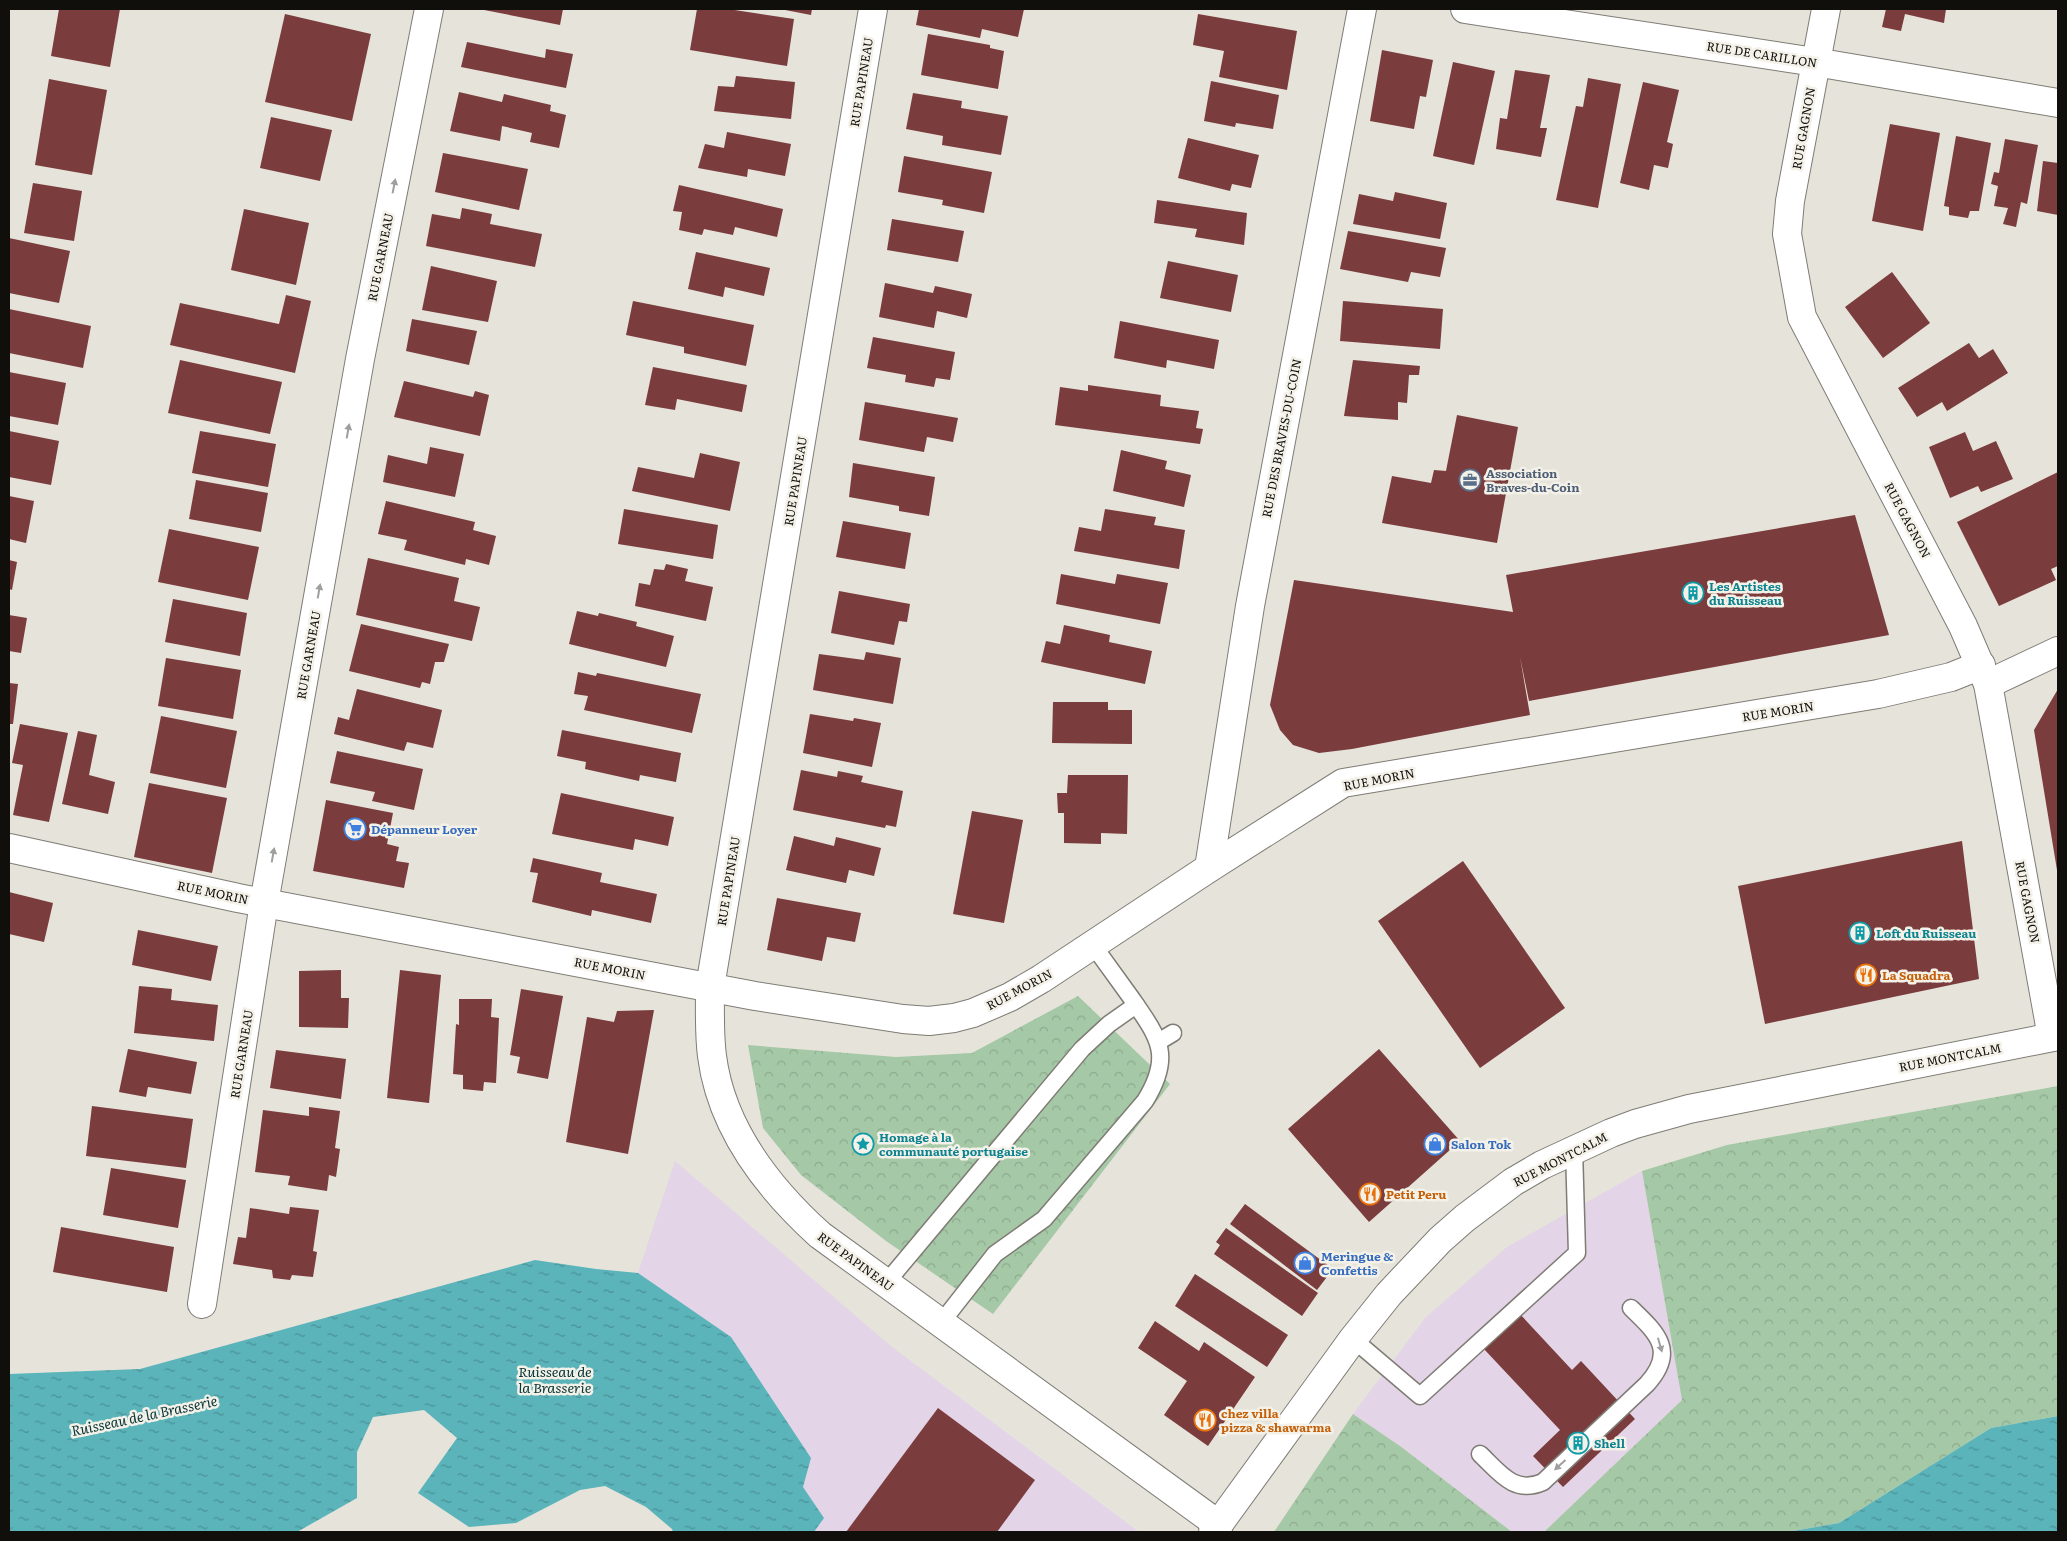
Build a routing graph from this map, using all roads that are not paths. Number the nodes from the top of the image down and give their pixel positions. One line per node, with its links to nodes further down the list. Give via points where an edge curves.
1 (429, 9): 12 (street, RUE GARNEAU, one-way to 1, via 360,359)
2 (873, 9): 14 (street, RUE PAPINEAU)
3 (1362, 9): 11 (street, RUE DES BRAVES-DU-COIN, via 1250,606)
4 (1465, 9): 6 (street, RUE DE CARILLON)
5 (1826, 9): 6 (street, RUE GAGNON)
6 (1815, 62): 7 (street, RUE DE CARILLON); 9 (street, RUE GAGNON, via 1787,234 1802,317 1963,626)
7 (2058, 103)
8 (2058, 651): 9 (street, RUE MORIN)
9 (1985, 675): 11 (street, RUE MORIN, via 1951,677 1878,694 1343,783); 17 (street, RUE GAGNON)
10 (9, 848): 12 (street, RUE MORIN)
11 (1210, 868): 13 (street, RUE MORIN)
12 (264, 902): 14 (street, RUE MORIN); 21 (street, RUE GARNEAU)
13 (1093, 945): 14 (street, RUE MORIN, via 992,1006 954,1018 929,1021); 15 (lane)
14 (710, 987): 20 (street, RUE PAPINEAU, via 712,1057 727,1112 742,1141 759,1168 800,1217)
15 (1136, 1005): 18 (lane); 20 (lane, via 1096,1034 1082,1049)
16 (1174, 1033): 18 (lane)
17 (2055, 1036): 19 (street, RUE MONTCALM, via 1689,1109 1635,1124)
18 (1158, 1042): 23 (lane, via 1159,1073 1145,1101 1044,1219 994,1254)
19 (1574, 1149): 24 (street, RUE MONTCALM, via 1513,1182 1464,1218 1414,1265); 24 (lane, via 1577,1253 1420,1396)
20 (886, 1283): 23 (street, RUE PAPINEAU)
21 (202, 1304)
22 (1630, 1308): 25 (lane, one-way to 25, via 1648,1325 1661,1344 1663,1359 1657,1373 1641,1390 1543,1482 1533,1486 1511,1483)
23 (941, 1323): 26 (street, RUE PAPINEAU)
24 (1353, 1339): 26 (street, RUE MONTCALM)
25 (1480, 1454)
26 (1216, 1529)

